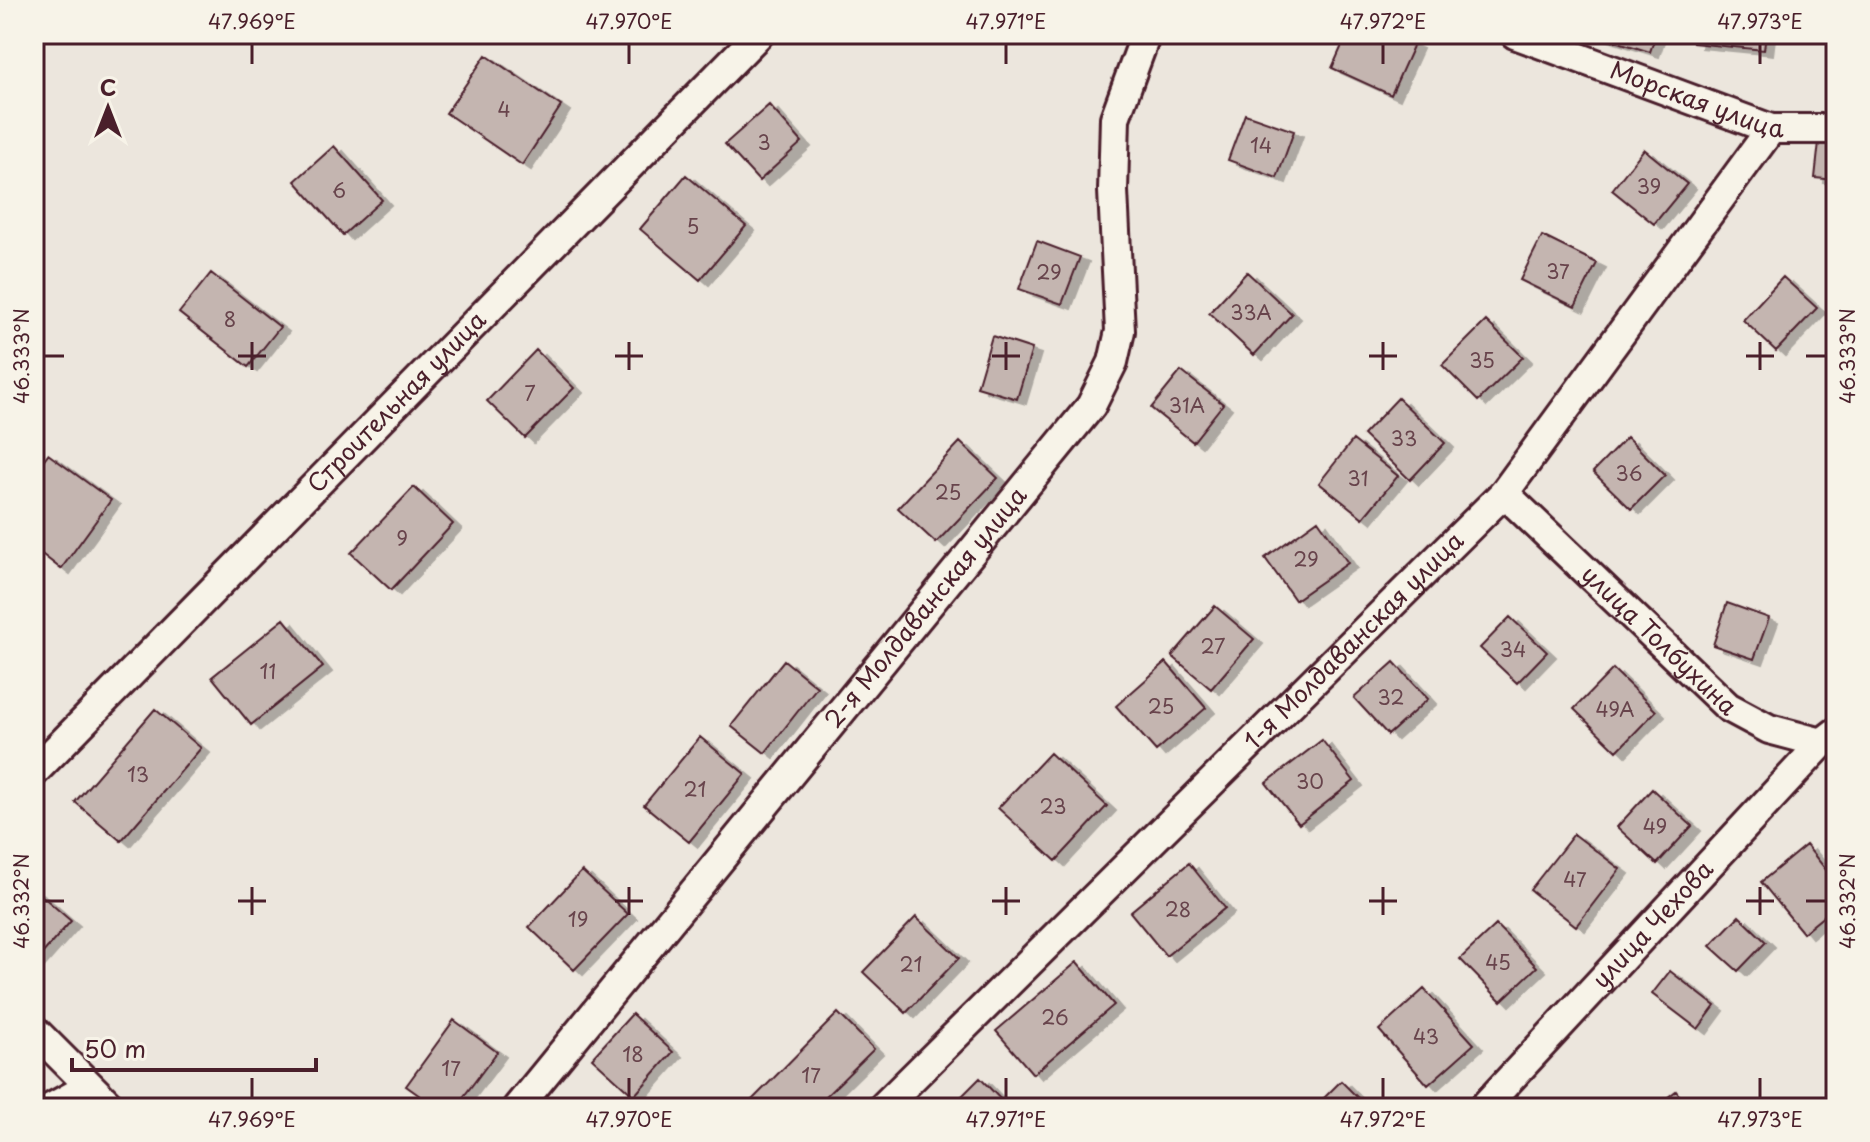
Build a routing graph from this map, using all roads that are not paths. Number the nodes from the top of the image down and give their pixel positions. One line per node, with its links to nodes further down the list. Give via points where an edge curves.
1 (759, 34): 8 (street, Строительная улица)
2 (1146, 34): 13 (street, 2-я Молдаванская улица, via 1115,118 1120,331 1113,362 1091,406)
3 (1515, 34): 4 (street, Морская улица)
4 (1771, 129): 5 (street, Морская улица); 6 (street, 1-я Молдаванская улица)
5 (1836, 129)
6 (1504, 493): 7 (street, улица Толбухина, via 1728,707 1769,729); 14 (street, 1-я Молдаванская улица)
7 (1829, 738): 15 (street, улица Чехова)
8 (34, 772)
9 (34, 1030): 10 (street)
10 (89, 1087): 11 (street); 12 (street)
11 (51, 1108)
12 (112, 1108)
13 (517, 1108)
14 (882, 1108)
15 (1483, 1108)

